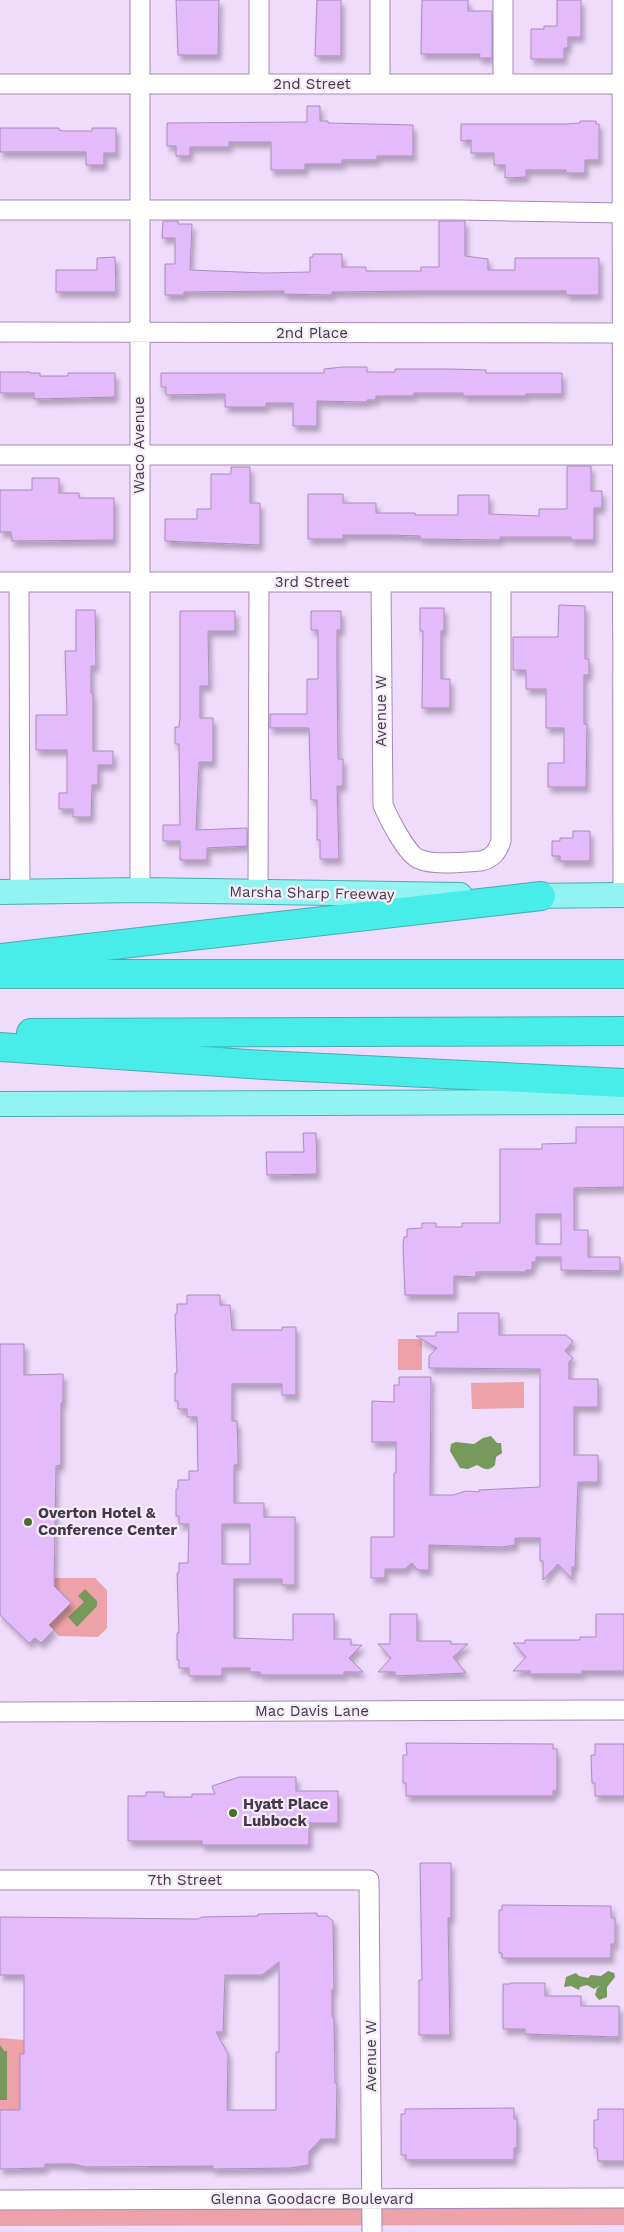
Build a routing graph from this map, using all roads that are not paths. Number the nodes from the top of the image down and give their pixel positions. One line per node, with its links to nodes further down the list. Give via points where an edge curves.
1 (140, 0): 7 (street, Waco Avenue)
2 (259, 0): 8 (street)
3 (380, 0): 9 (street)
4 (502, 0): 10 (street)
5 (622, 0): 11 (street)
6 (0, 84): 7 (street, 2nd Street)
7 (140, 84): 8 (street, 2nd Street); 13 (street, Waco Avenue)
8 (259, 84): 9 (street, 2nd Street)
9 (380, 84): 10 (street, 2nd Street)
10 (503, 84): 11 (street, 2nd Street)
11 (623, 84): 14 (street)
12 (0, 210): 13 (street)
13 (139, 210): 14 (street); 16 (street, Waco Avenue)
14 (622, 213): 17 (street)
15 (0, 332): 16 (street, 2nd Place)
16 (139, 333): 17 (street, 2nd Place); 19 (street, Waco Avenue)
17 (623, 333): 20 (street)
18 (0, 455): 19 (street)
19 (139, 455): 20 (street); 23 (street, Waco Avenue)
20 (623, 455): 27 (street)
21 (0, 582): 22 (street, 3rd Street)
22 (19, 582): 23 (street, 3rd Street); 29 (street)
23 (139, 582): 24 (street, 3rd Street); 28 (street, Waco Avenue)
24 (259, 582): 25 (street, 3rd Street); 30 (street)
25 (381, 582): 26 (street, 3rd Street); 26 (street, Avenue W, via 382,794 387,816 399,836 417,859 428,862 489,859 501,841)
26 (501, 582): 27 (street, 3rd Street)
27 (623, 582): 31 (street)
28 (140, 890): 29 (main road, Marsha Sharp Freeway); 30 (main road, Marsha Sharp Freeway)
29 (10, 891)
30 (258, 892): 32 (main road, Marsha Sharp Freeway)
31 (624, 895): 32 (main road, Marsha Sharp Freeway)
32 (541, 896): 33 (highway)
33 (0, 958)
34 (0, 974): 35 (highway)
35 (624, 974)
36 (624, 1031): 37 (highway)
37 (0, 1033)
38 (0, 1047): 39 (highway, via 264,1065)
39 (624, 1083)
40 (624, 1102): 41 (main road)
41 (0, 1104)
42 (624, 1710): 43 (street, Mac Davis Lane)
43 (0, 1712)
44 (0, 1880): 45 (street, 7th Street)
45 (369, 1880): 46 (street, Avenue W)
46 (372, 2198): 47 (street, Glenna Goodacre Boulevard); 48 (street, Glenna Goodacre Boulevard); 49 (street, Avenue W)
47 (624, 2198)
48 (0, 2200)
49 (372, 2232)

